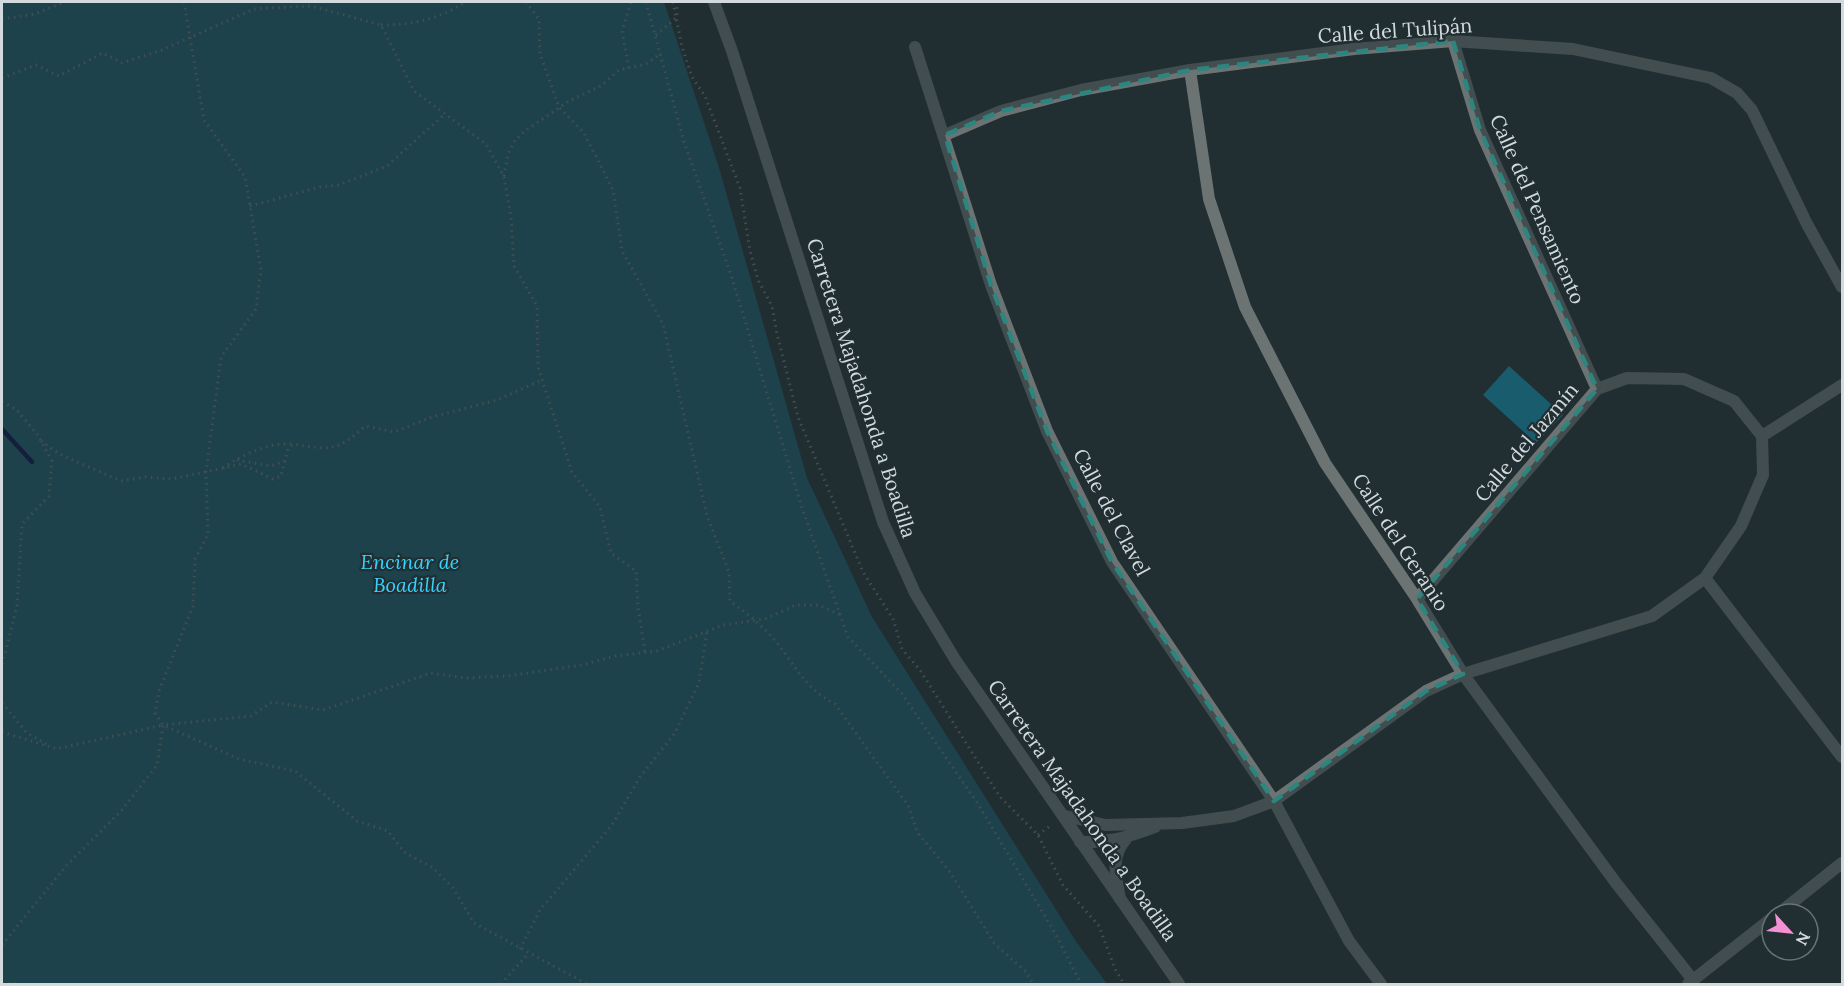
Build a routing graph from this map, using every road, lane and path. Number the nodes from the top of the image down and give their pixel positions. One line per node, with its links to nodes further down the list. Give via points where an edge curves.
1 (64, 2): 10 (path, via 35,14)
2 (184, 2): 13 (path)
3 (465, 2): 11 (path, via 449,13 428,19 405,25)
4 (526, 2): 21 (path, via 538,19 540,54)
5 (631, 2): 18 (path, via 622,31)
6 (646, 2): 12 (path)
7 (675, 2): 12 (path, via 677,17)
8 (714, 2): 16 (street, Carretera Majadahonda a Boadilla)
9 (723, 2): 16 (street, Carretera Majadahonda a Boadilla)
10 (2, 19)
11 (381, 25): 13 (path, via 311,6 254,9); 22 (path, via 414,91)
12 (656, 35): 17 (path)
13 (190, 38): 20 (path, via 122,63 103,53 60,76 36,65); 25 (path, via 204,120 244,177)
14 (1453, 41): 19 (street, Calle del Tulipán); 26 (street, Calle del Tulipán, via 1574,49 1711,78 1737,93 1752,110); 29 (street, Calle del Pensamiento, via 1480,130)
15 (915, 46): 23 (street, Calle del Clavel)
16 (732, 51): 52 (street, Carretera Majadahonda a Boadilla, via 883,522 915,593 956,660)
17 (661, 53): 18 (path, via 646,64); 40 (path, via 684,142 731,275 802,508)
18 (629, 68): 21 (path, via 619,70 601,86)
19 (1190, 70): 23 (street, Calle del Tulipán, via 1081,90 1001,111); 39 (street, Calle del Geranio, via 1209,199 1245,307 1325,463)
20 (2, 78)
21 (560, 107): 24 (path, via 515,140); 41 (path, via 584,133 613,190 622,251 663,324 706,516 729,572 730,601)
22 (446, 114): 24 (path, via 486,144); 25 (path, via 387,166 339,186 320,187)
23 (945, 135): 51 (street, Calle del Clavel, via 991,285 1047,431 1112,562)
24 (504, 177): 27 (path, via 514,266 537,306 538,367)
25 (250, 206): 37 (path, via 261,270 256,309 221,357)
26 (1842, 287)
27 (542, 380): 33 (path, via 497,400 432,417 394,432 365,426 344,445 328,448); 43 (path, via 572,472 600,507 611,553 636,571)
28 (1842, 385): 31 (street)
29 (1597, 389): 31 (street, Calle del Jazmín, via 1627,378 1684,379 1734,401); 39 (street, Calle del Jazmín)
30 (2, 402): 32 (path, via 16,409)
31 (1762, 436): 38 (street, via 1763,475 1741,526)
32 (41, 441): 37 (path, via 59,454 121,481 145,477 172,479); 44 (path, via 52,461 49,496 22,524 17,606)
33 (294, 444): 34 (path, via 272,446); 35 (path, via 288,448)
34 (236, 459): 35 (path, via 258,466); 36 (path)
35 (285, 461): 36 (path, via 280,476 273,479 240,464)
36 (222, 469): 37 (path)
37 (206, 472): 47 (path, via 208,534 195,559 193,606 159,691 155,713)
38 (1705, 578): 45 (street, via 1652,616); 50 (street)
39 (1417, 599): 45 (street, Calle del Geranio)
40 (841, 615): 41 (path, via 818,605 796,605); 71 (path, via 848,637 902,694 978,804)
41 (756, 620): 42 (path); 70 (path, via 816,694 835,704 909,807 917,831 950,873 994,943 1026,972)
42 (707, 631): 43 (path); 63 (path, via 699,683 675,733 640,777 612,825 540,910)
43 (645, 652): 47 (path, via 507,676 465,678 431,673 323,710 272,702 251,716)
44 (2, 665)
45 (1463, 674): 51 (street, via 1426,691); 65 (street, Calle del Geranio)
46 (2, 703): 49 (path, via 27,733)
47 (163, 724): 49 (path); 62 (path, via 157,765 122,810 66,866); 63 (path, via 239,759 296,771 357,821 388,831 404,852 433,868 453,888 474,923)
48 (2, 732): 49 (path)
49 (57, 749)
50 (1842, 757)
51 (1274, 801): 53 (street, via 1234,816); 73 (street, Calle del Clavel, via 1349,941)
52 (1065, 816): 53 (street, via 1106,825); 57 (street, Carretera Majadahonda a Boadilla)
53 (1162, 824): 56 (street)
54 (1050, 826): 55 (path)
55 (1038, 835)
56 (1126, 839): 57 (street); 59 (street, via 1117,850 1114,865)
57 (1080, 842): 59 (street, Carretera Majadahonda a Boadilla)
58 (1842, 863): 60 (street)
59 (1120, 900): 72 (street, Carretera Majadahonda a Boadilla)
60 (1793, 902)
61 (1760, 927): 65 (street)
62 (2, 945)
63 (520, 949): 64 (path)
64 (528, 954): 68 (path); 69 (path)
65 (1690, 982)
66 (2, 983): 67 (path)
67 (16, 984)
68 (501, 984)
69 (587, 984)
70 (1033, 984)
71 (1081, 984)
72 (1179, 984)
73 (1381, 984)

